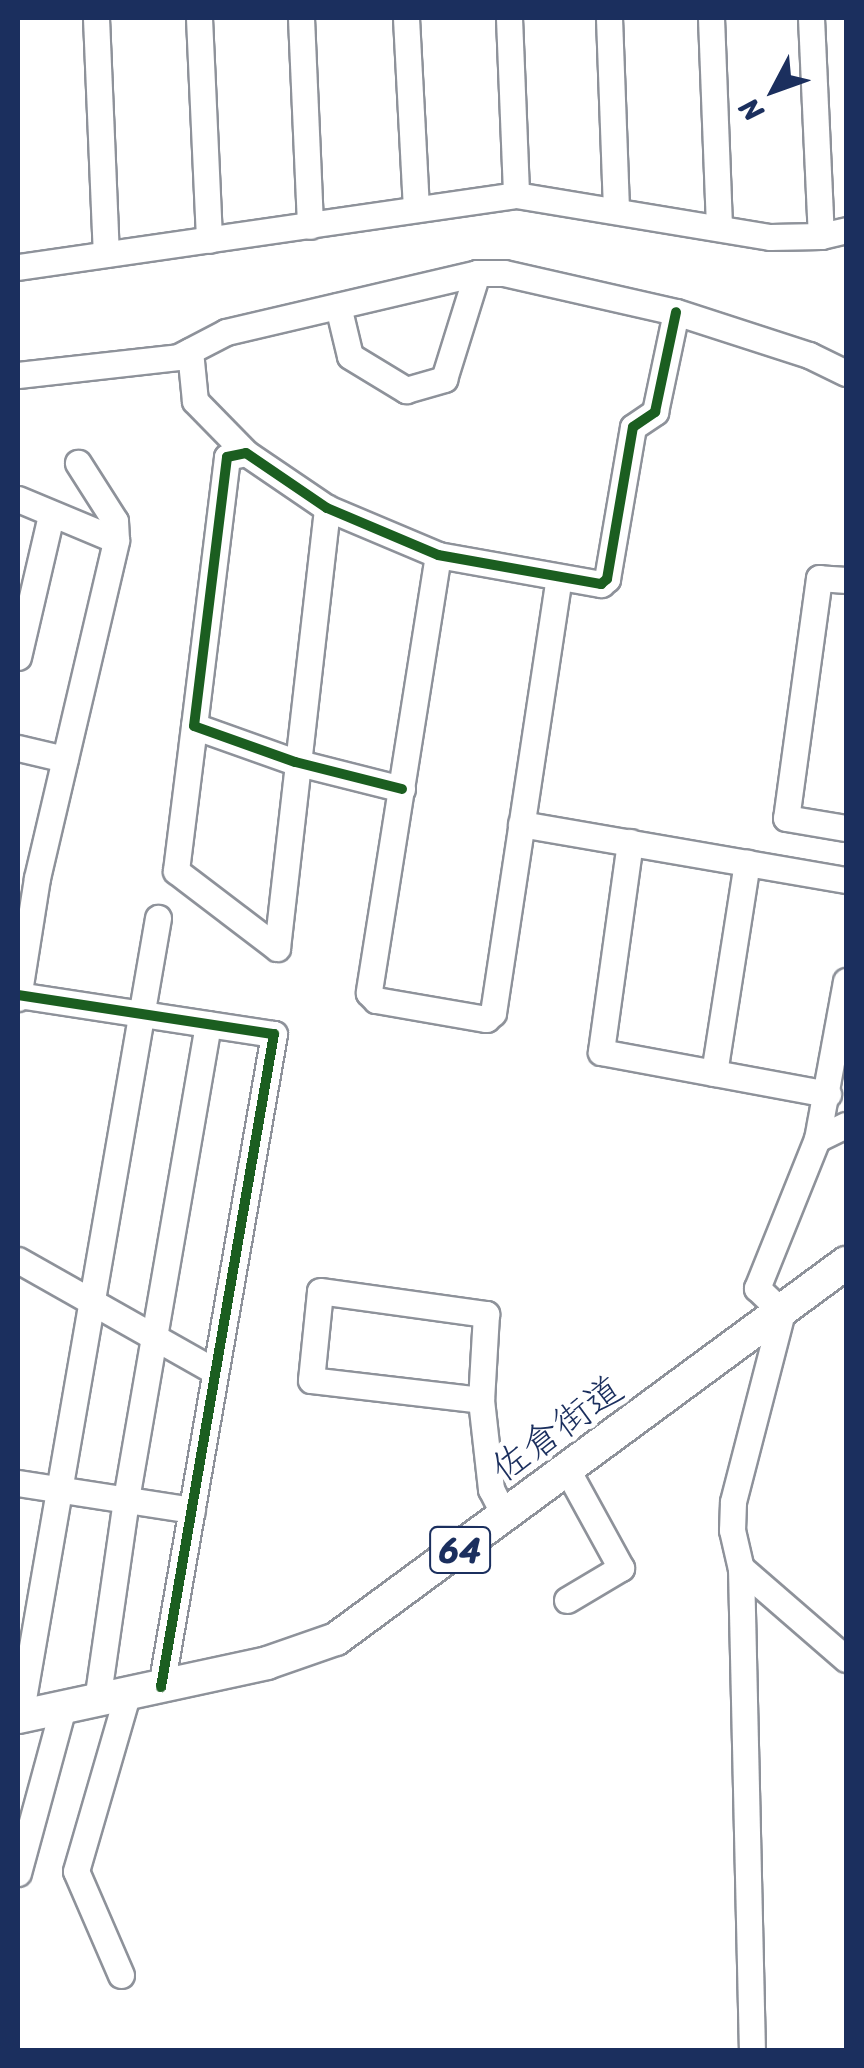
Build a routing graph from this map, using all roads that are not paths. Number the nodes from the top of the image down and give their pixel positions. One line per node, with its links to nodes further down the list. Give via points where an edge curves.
1 (96, 18): 17 (street)
2 (198, 18): 16 (street)
3 (302, 18): 12 (street)
4 (406, 18): 10 (street)
5 (509, 18): 9 (street)
6 (609, 18): 11 (street)
7 (711, 18): 13 (street)
8 (811, 18): 15 (street)
9 (516, 195): 10 (street); 11 (street)
10 (416, 209): 12 (street)
11 (616, 209): 13 (street)
12 (310, 226): 16 (street)
13 (718, 228): 15 (street)
14 (846, 230): 15 (street)
15 (821, 236)
16 (209, 240): 17 (street)
17 (106, 254): 18 (street)
18 (18, 267)
19 (477, 273): 20 (street); 20 (street, via 444,380 406,390 350,356); 21 (street, via 504,273)
20 (338, 306): 22 (street, via 226,332)
21 (676, 312): 23 (street); 32 (street, via 655,412 634,427 607,579 602,584)
22 (190, 351): 24 (street, via 178,358); 25 (street, via 195,402)
23 (846, 373)
24 (18, 375)
25 (246, 453): 28 (street); 35 (street, via 226,457)
26 (78, 463): 30 (street, via 115,521)
27 (18, 499): 29 (street)
28 (328, 508): 31 (street); 38 (street)
29 (51, 515): 30 (street); 34 (street)
30 (116, 540): 37 (street)
31 (438, 555): 32 (street); 39 (street)
32 (559, 578): 40 (street)
33 (846, 580): 41 (street, via 820,578 786,818)
34 (18, 656)
35 (194, 726): 38 (street); 38 (street, via 176,871 277,948)
36 (18, 748): 37 (street)
37 (65, 760): 44 (street)
38 (295, 762): 39 (street)
39 (402, 789): 40 (street, via 370,994 376,1000 486,1018 493,1013)
40 (520, 824): 42 (street)
41 (846, 828)
42 (630, 842): 43 (street); 51 (street, via 601,1052)
43 (747, 863): 45 (street); 51 (street)
44 (27, 876): 48 (street)
45 (846, 880)
46 (158, 918): 49 (street)
47 (846, 982): 52 (street)
48 (18, 996): 49 (street)
49 (140, 1015): 50 (street); 57 (street)
50 (208, 1024): 59 (street); 60 (street, via 274,1034)
51 (714, 1073): 52 (street)
52 (828, 1094): 54 (street)
53 (846, 1125): 54 (street)
54 (817, 1139): 58 (street, via 758,1288)
55 (18, 1260): 57 (street)
56 (844, 1270): 58 (main road, 佐倉街道 / 64)
57 (91, 1302): 59 (street); 64 (street)
58 (782, 1312): 62 (main road, 佐倉街道 / 64); 68 (street, via 732,1502)
59 (154, 1339): 60 (street); 65 (street)
60 (214, 1371): 66 (street)
61 (482, 1400): 61 (street, via 311,1380 320,1291 486,1314); 67 (street, via 491,1490)
62 (568, 1470): 67 (main road, 佐倉街道 / 64); 69 (street, via 620,1568)
63 (18, 1483): 64 (street)
64 (58, 1489): 65 (street); 74 (street)
65 (126, 1500): 66 (street); 72 (street)
66 (192, 1510): 71 (street)
67 (505, 1517): 71 (main road, 佐倉街道 / 64, via 336,1640)
68 (741, 1568): 70 (street); 77 (street)
69 (566, 1600)
70 (846, 1658)
71 (160, 1687): 72 (main road, 佐倉街道 / 64)
72 (112, 1698): 73 (main road, 佐倉街道 / 64); 76 (street, via 76,1871)
73 (64, 1707): 74 (main road, 佐倉街道 / 64); 75 (street)
74 (19, 1716)
75 (18, 1873)
76 (121, 1975)
77 (752, 2050)

